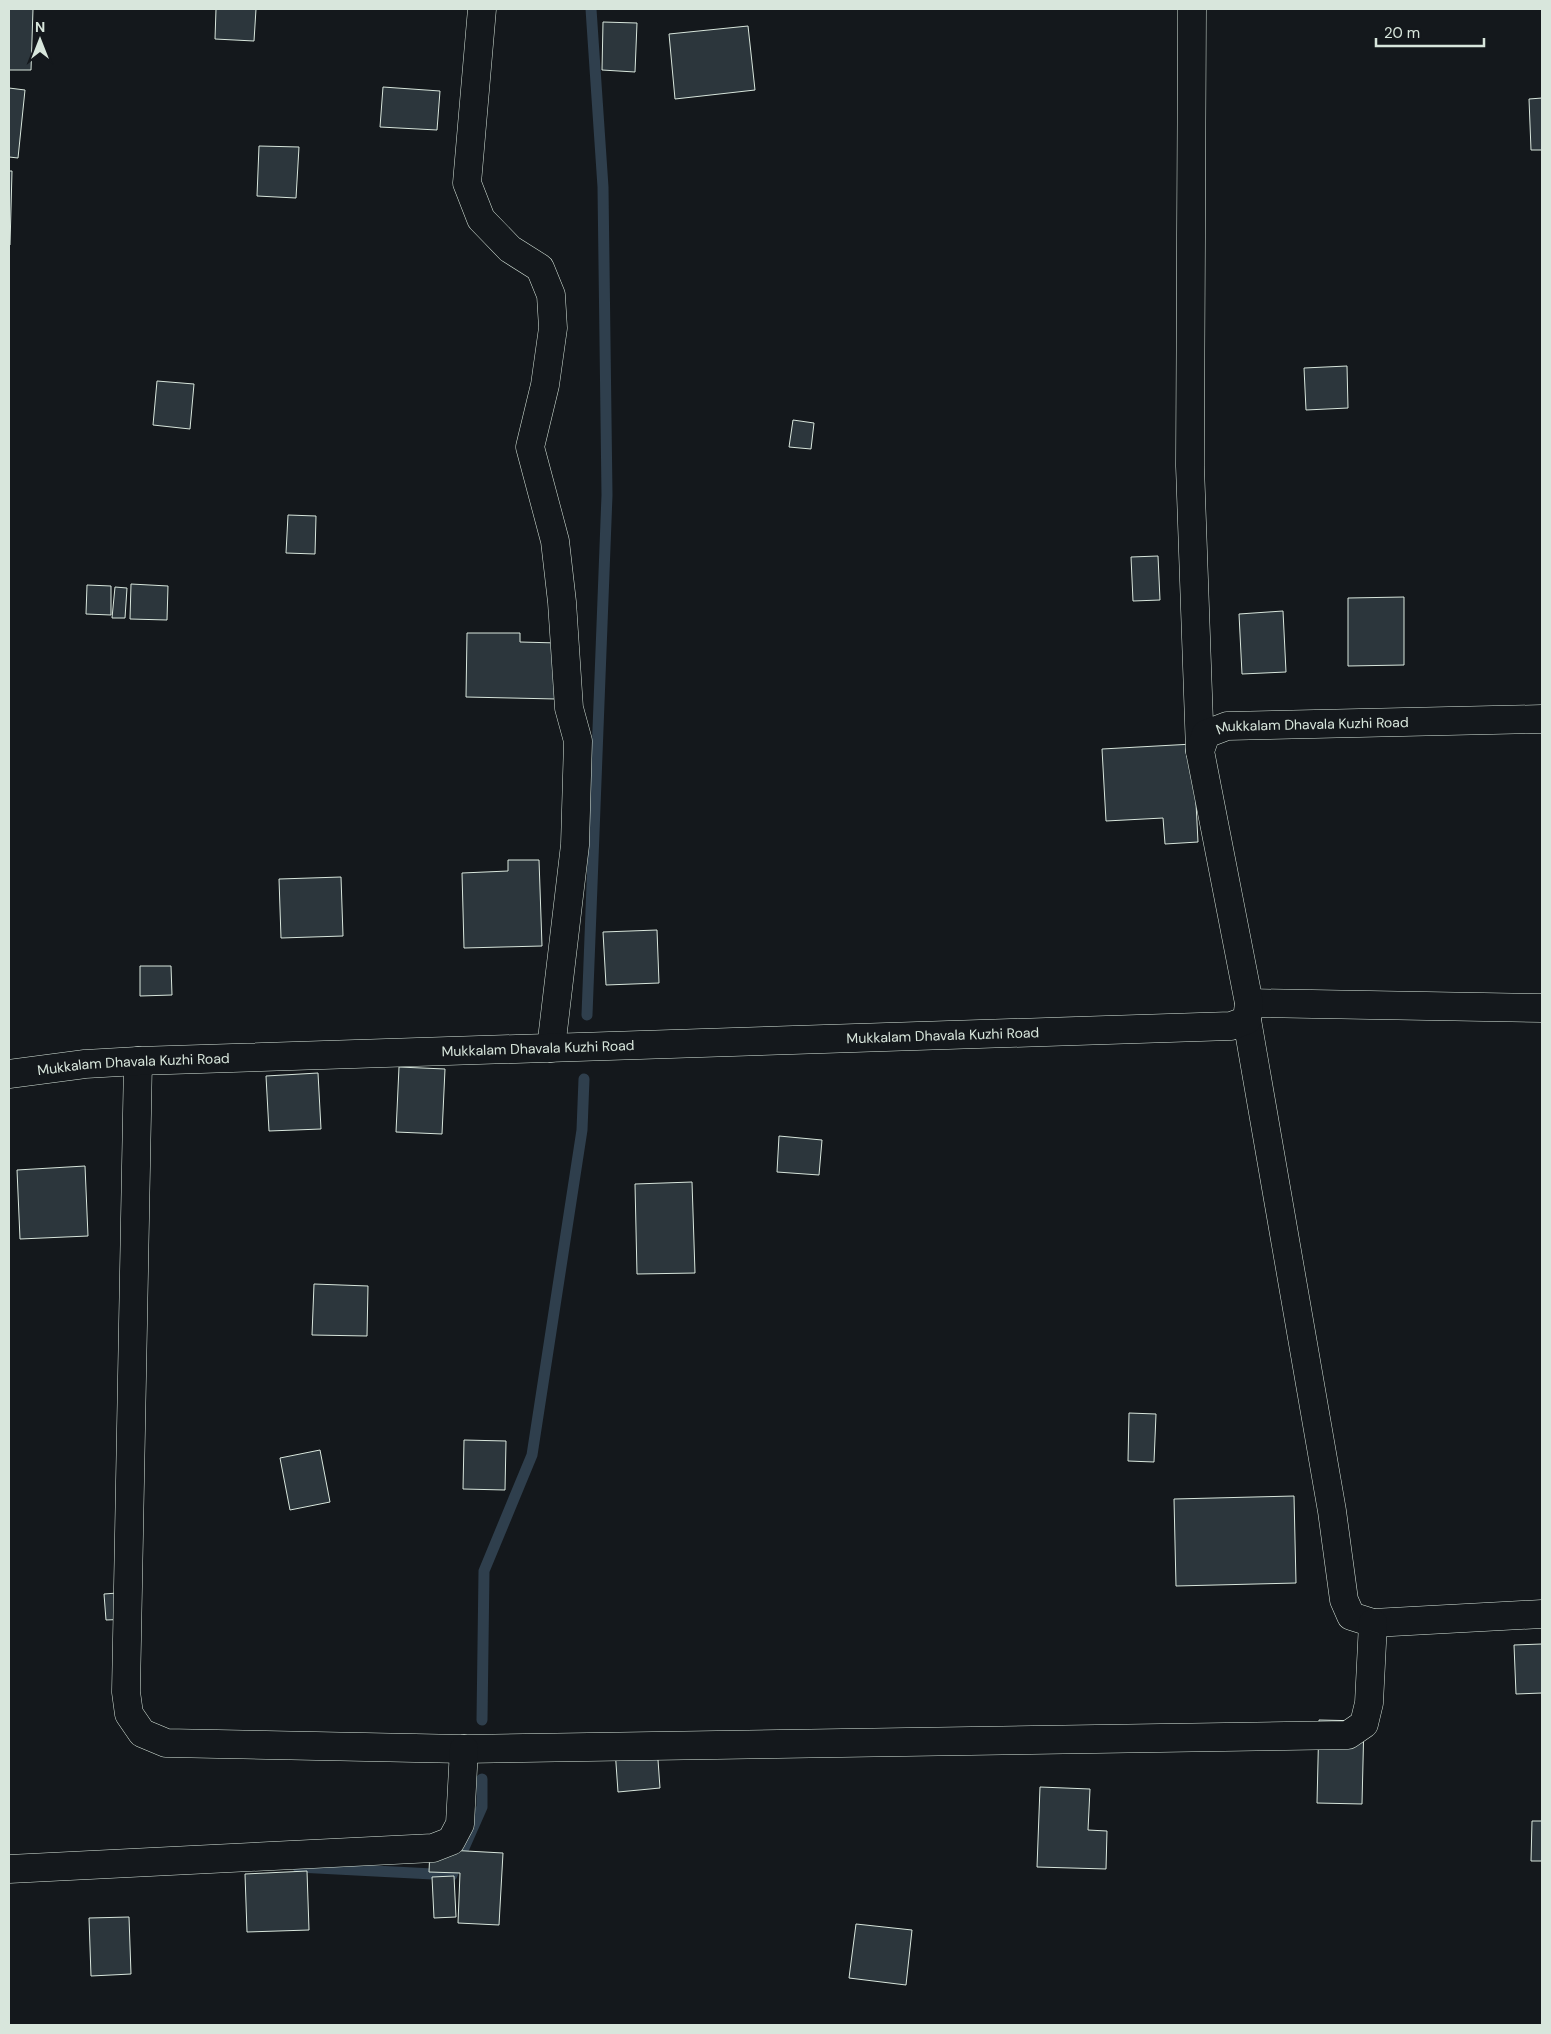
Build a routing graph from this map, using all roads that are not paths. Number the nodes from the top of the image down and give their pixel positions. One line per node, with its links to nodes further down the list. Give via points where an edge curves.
1 (482, 9): 7 (street, via 467,183 481,219 510,249 540,268 551,295 553,328 545,385 530,446 555,541 569,708 578,741 575,845)
2 (1192, 9): 4 (street, via 1190,466)
3 (1542, 719): 4 (street, Mukkalam Dhavala Kuzhi Road, via 1227,726 1206,734)
4 (1200, 751): 6 (street, Mukkalam Dhavala Kuzhi Road)
5 (1542, 1008): 6 (street)
6 (1248, 1011): 7 (street, Mukkalam Dhavala Kuzhi Road, via 1231,1026); 11 (street, via 1344,1600 1351,1616)
7 (551, 1048): 8 (street, Mukkalam Dhavala Kuzhi Road)
8 (138, 1061): 9 (street, Mukkalam Dhavala Kuzhi Road); 12 (street, via 126,1692 129,1714 142,1733 166,1743)
9 (9, 1074)
10 (1542, 1614): 11 (street)
11 (1373, 1624): 12 (street, via 1369,1704 1364,1724 1348,1735)
12 (464, 1749): 13 (street, via 460,1824 451,1841 433,1848)
13 (9, 1869)

